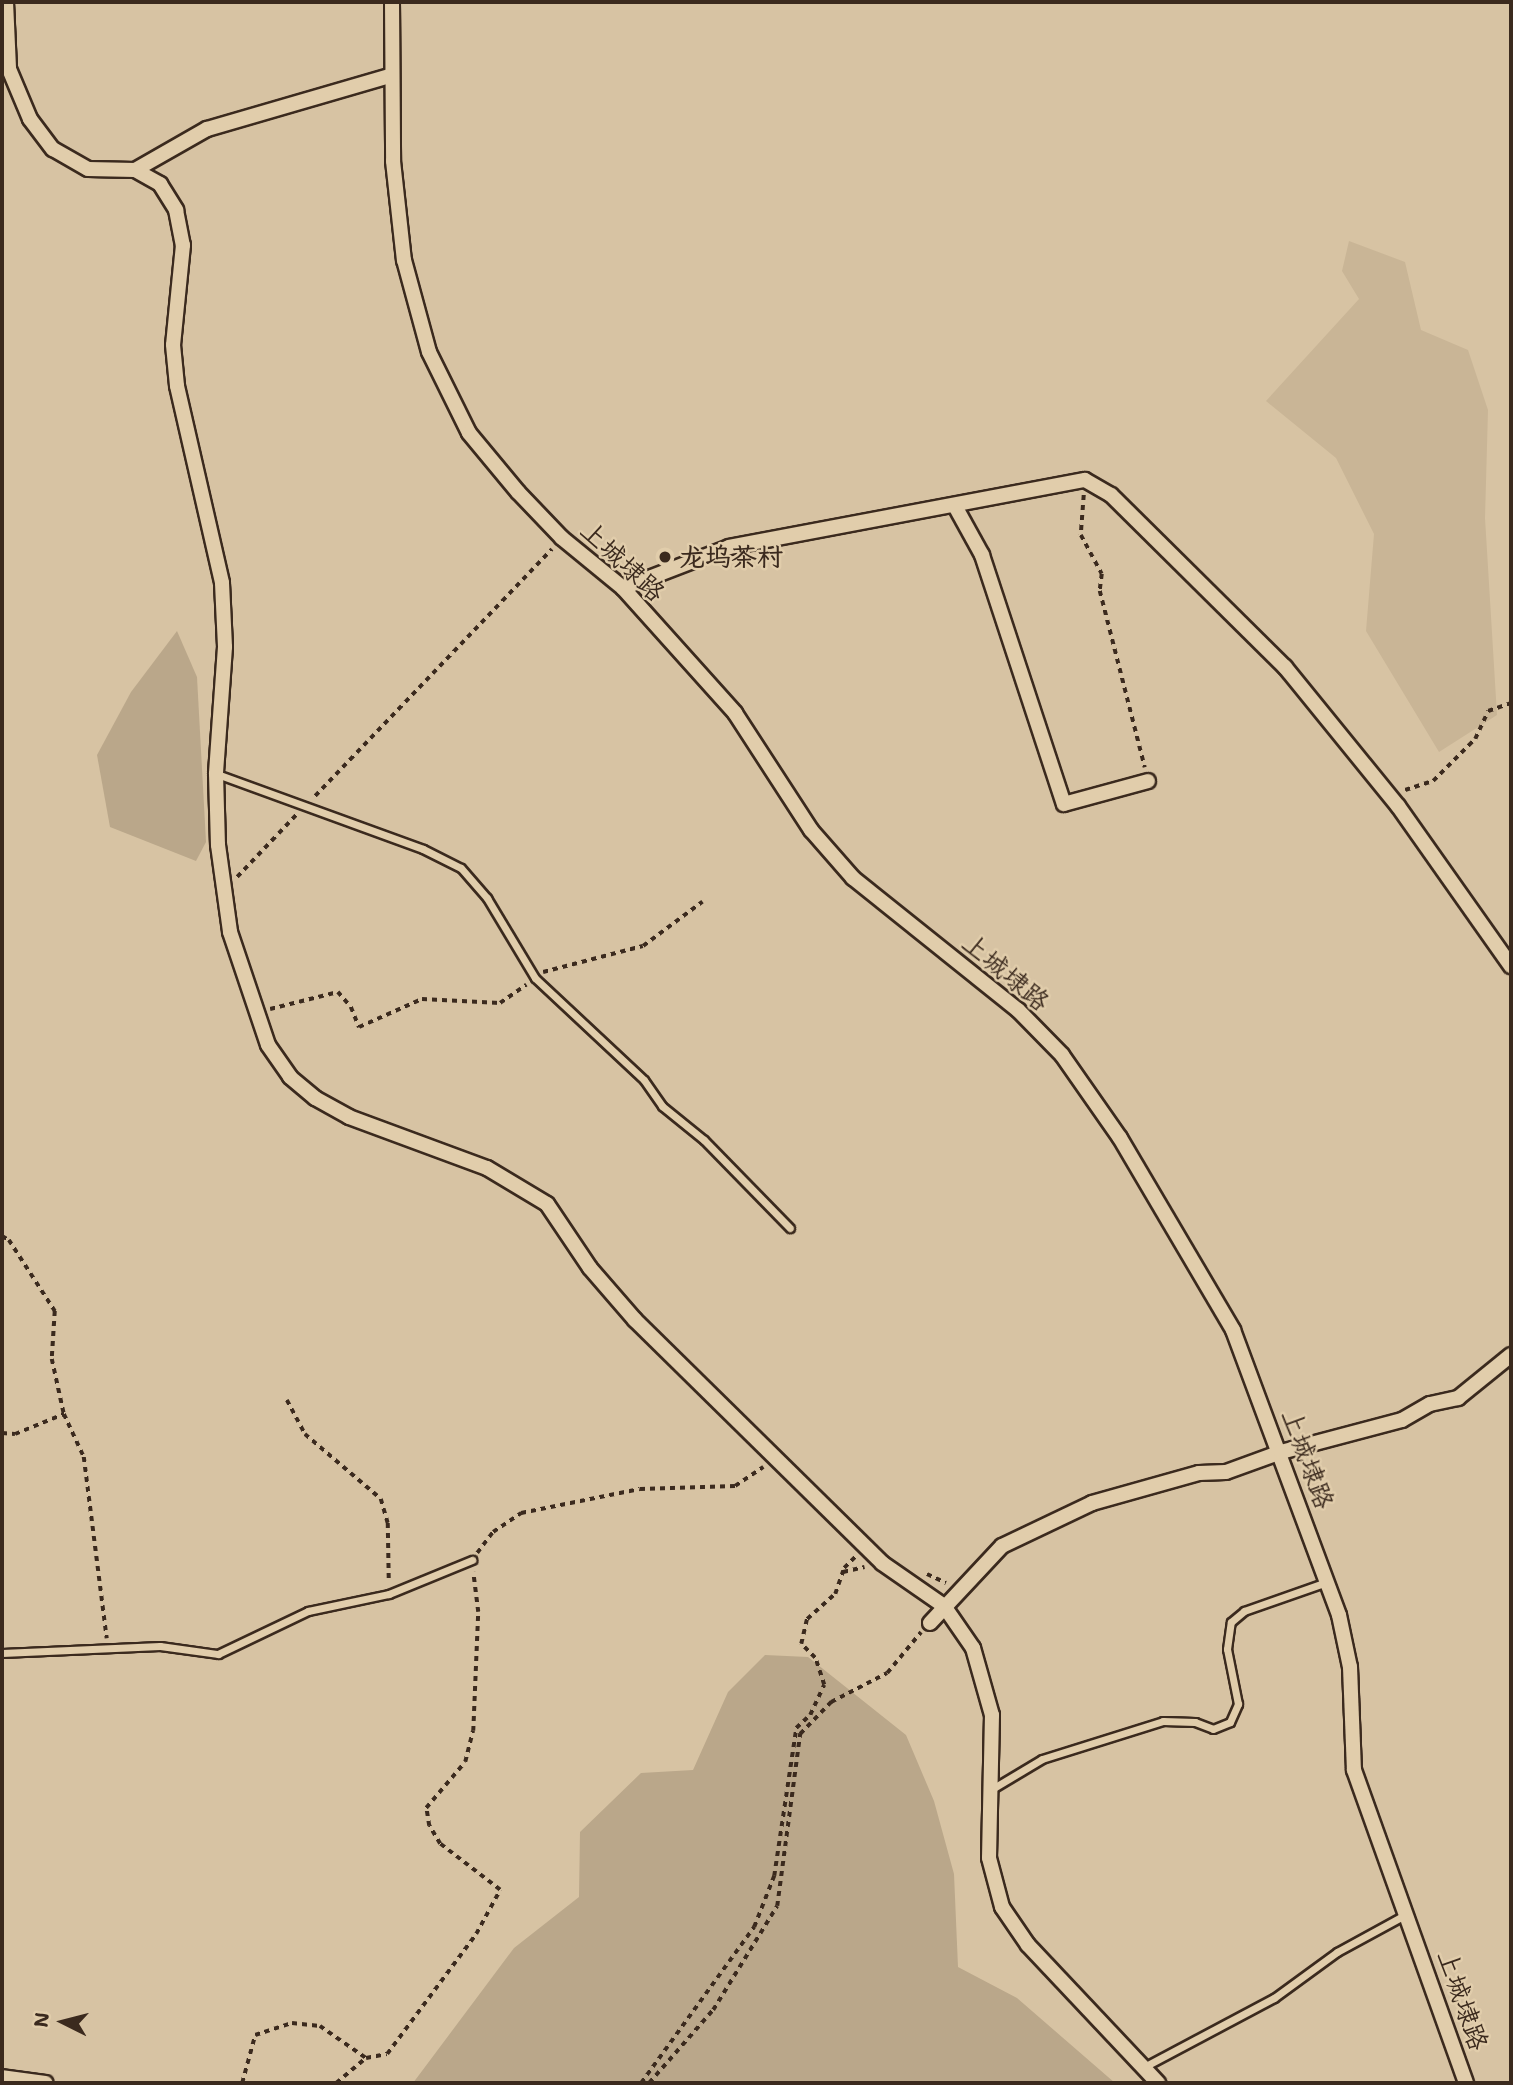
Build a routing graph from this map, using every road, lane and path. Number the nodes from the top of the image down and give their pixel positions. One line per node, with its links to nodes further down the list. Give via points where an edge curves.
1 (6, 2): 4 (street, via 9,69 30,119 53,149 88,169)
2 (392, 2): 3 (street, 上城埭路)
3 (390, 76): 4 (street, via 207,129); 7 (street, 上城埭路, via 404,260 429,352 469,433)
4 (135, 170): 10 (street, via 160,184 176,210 183,245 174,359 222,583 225,647)
5 (1085, 480): 6 (street); 11 (path, via 1081,535 1102,574 1100,591 1112,645); 12 (street, via 1111,495 1285,667)
6 (955, 506): 8 (street, via 729,547); 11 (street, via 982,555 1064,804)
7 (562, 538): 8 (street, 上城埭路); 13 (path)
8 (622, 588): 25 (street, 上城埭路, via 735,713 811,830 853,878 1018,1010 1062,1055 1127,1149 1233,1330)
9 (1511, 703): 12 (path, via 1488,711 1475,739 1433,781)
10 (216, 774): 13 (lane); 14 (street)
11 (1149, 781)
12 (1391, 796): 16 (street)
13 (306, 806): 14 (path); 17 (lane, via 423,849 461,868 487,898)
14 (224, 891): 18 (street, via 230,932)
15 (702, 902): 17 (path, via 643,946 550,968)
16 (1511, 966)
17 (535, 978): 18 (path, via 500,1003 422,999 359,1027 352,1007 338,992); 19 (lane)
18 (254, 1013): 26 (street, via 290,1077 315,1098 349,1117 486,1168 547,1204 590,1268 635,1320)
19 (790, 1228)
20 (2, 1236): 23 (path, via 55,1311 52,1359)
21 (1511, 1355): 25 (street, via 1458,1398 1430,1404 1402,1420)
22 (287, 1399): 30 (path, via 305,1434 381,1499 388,1523)
23 (64, 1414): 24 (path, via 15,1433); 33 (path, via 84,1457)
24 (2, 1433)
25 (1281, 1452): 29 (street, 上城埭路); 31 (street, via 1226,1472 1199,1473 1092,1503 1002,1546)
26 (778, 1458): 27 (street); 28 (path, via 735,1486 640,1489 521,1513 493,1532)
27 (865, 1546): 31 (street); 43 (path, via 845,1568 835,1594 807,1619 801,1644 815,1658 824,1685 810,1715 796,1728 774,1876 754,1927)
28 (471, 1560): 30 (lane); 37 (path, via 478,1612 472,1731 465,1762 451,1784 425,1808 440,1844 499,1890 476,1934 387,2054)
29 (1326, 1582): 35 (lane, via 1244,1611 1231,1622 1227,1649 1238,1704 1230,1722 1213,1729 1195,1722 1163,1721 1042,1759); 36 (street, 上城埭路, via 1350,1667 1354,1770)
30 (389, 1594): 33 (lane, via 308,1611 218,1654 160,1646)
31 (944, 1606): 32 (street); 35 (street, via 973,1648 992,1715)
32 (930, 1623): 44 (path, via 887,1673 831,1702 800,1734 777,1906 713,2010)
33 (108, 1648): 34 (lane)
34 (2, 1653)
35 (992, 1789): 38 (street, via 989,1858 1002,1908 1028,1945)
36 (1406, 1914): 38 (lane, via 1336,1952 1274,1998); 46 (street, 上城埭路)
37 (366, 2058): 41 (path, via 320,2026 292,2024 255,2035); 42 (path)
38 (1143, 2068): 45 (street)
39 (2, 2077): 40 (street)
40 (46, 2083)
41 (242, 2083)
42 (336, 2083)
43 (641, 2083)
44 (649, 2083)
45 (1158, 2083)
46 (1466, 2083)

